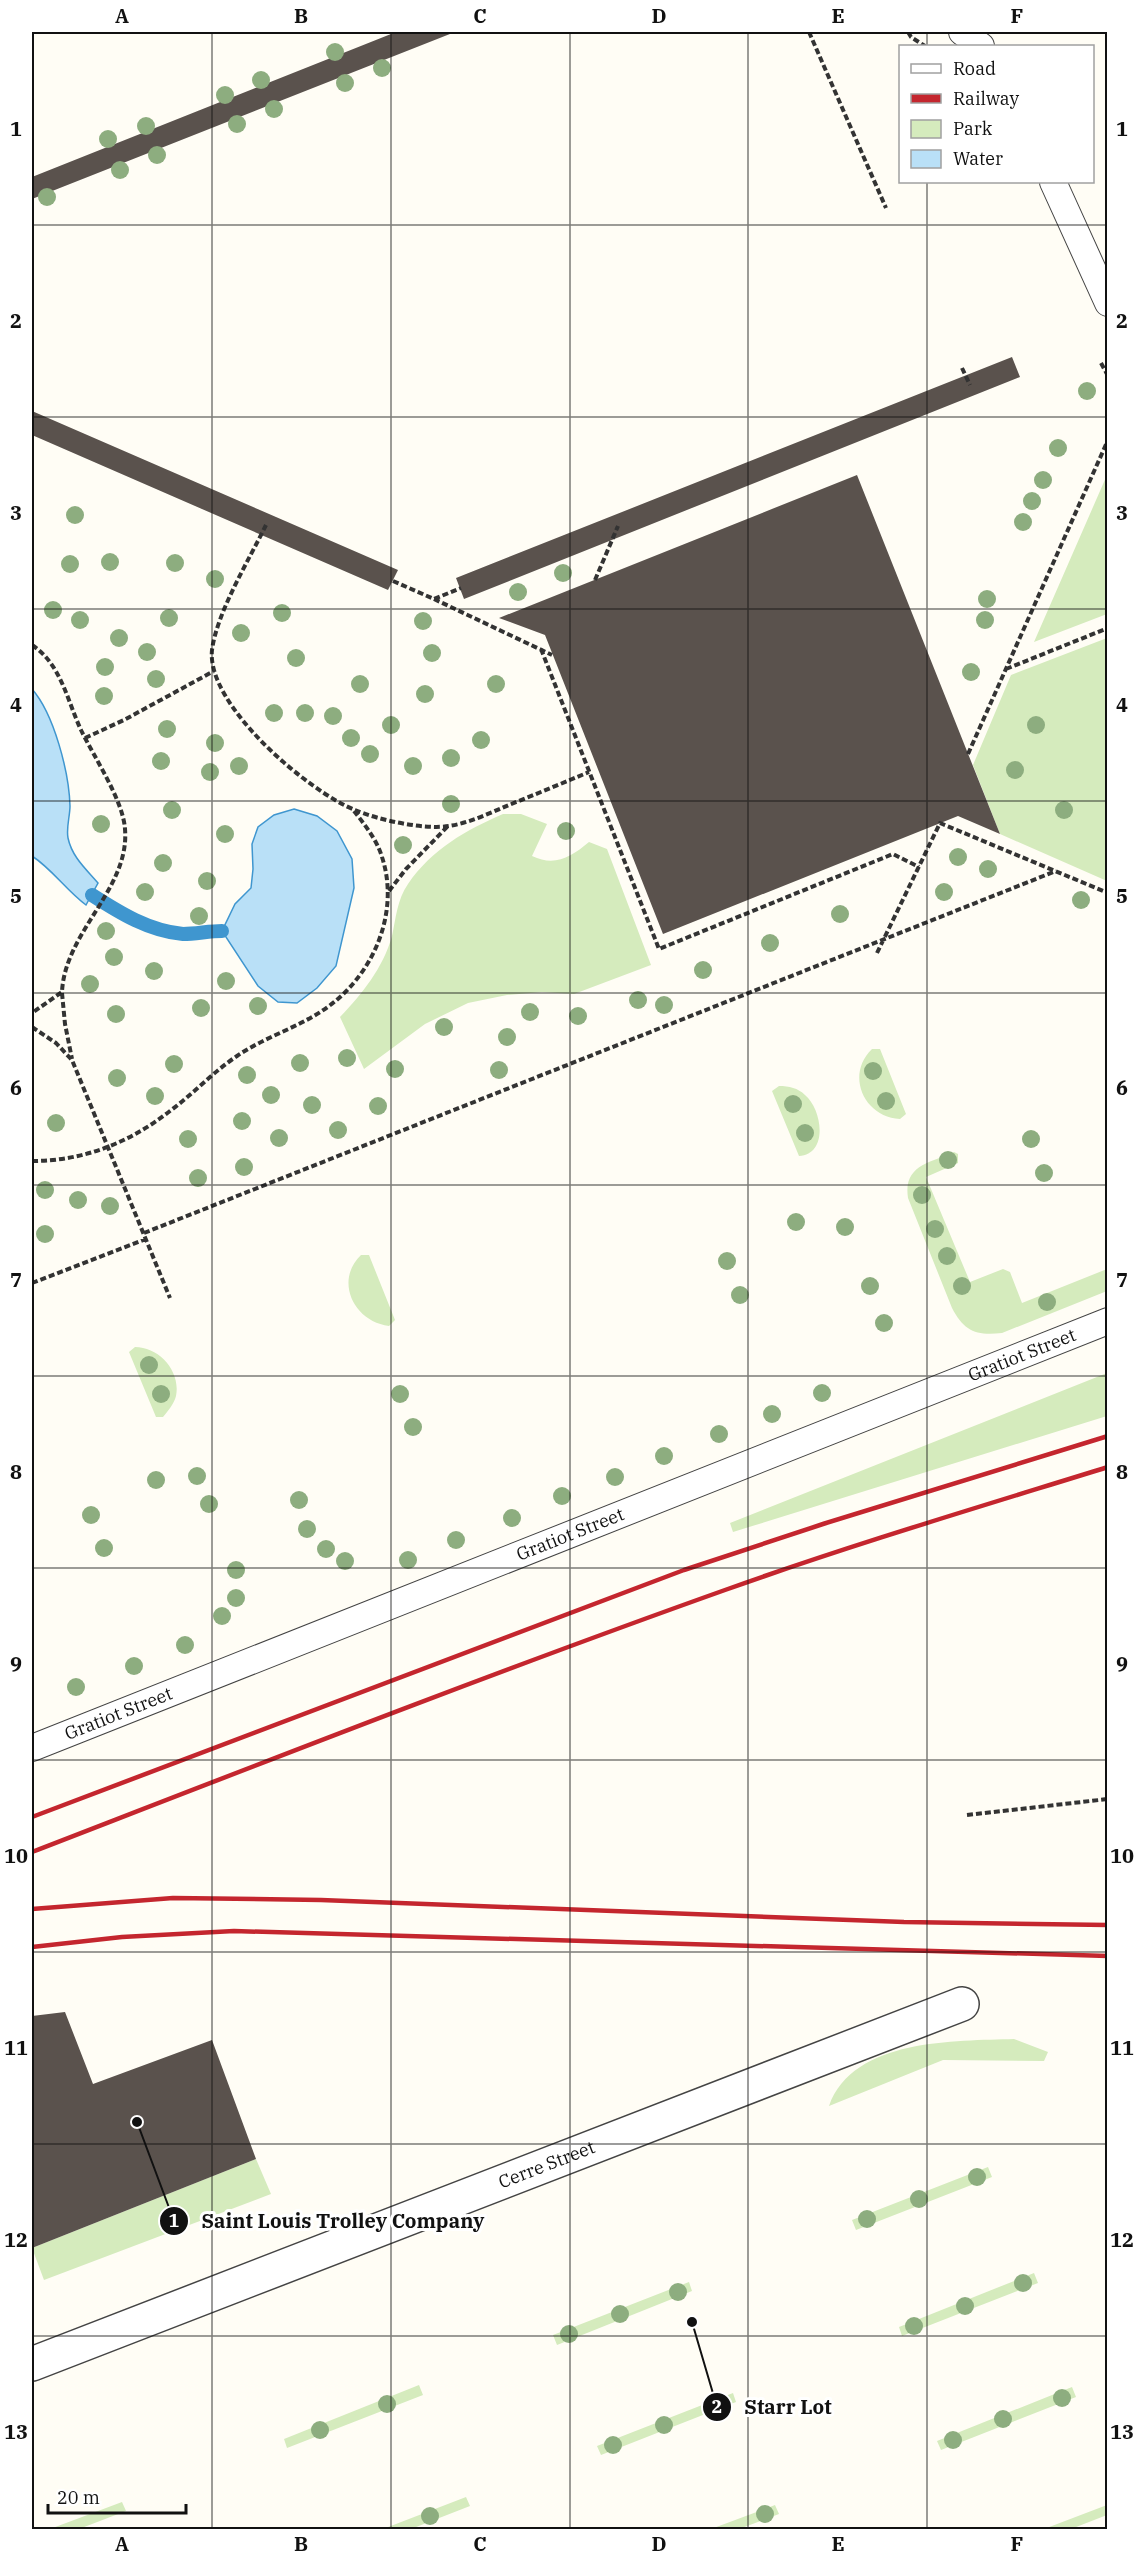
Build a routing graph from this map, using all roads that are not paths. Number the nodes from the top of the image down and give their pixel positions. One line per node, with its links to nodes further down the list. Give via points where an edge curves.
1 (962, 32): 2 (lane)
2 (980, 45)
3 (1053, 183): 4 (lane)
4 (1107, 303)
5 (1107, 1320): 6 (lane, Gratiot Street)
6 (32, 1748)
7 (962, 2004): 8 (street, Cerre Street)
8 (32, 2364)

